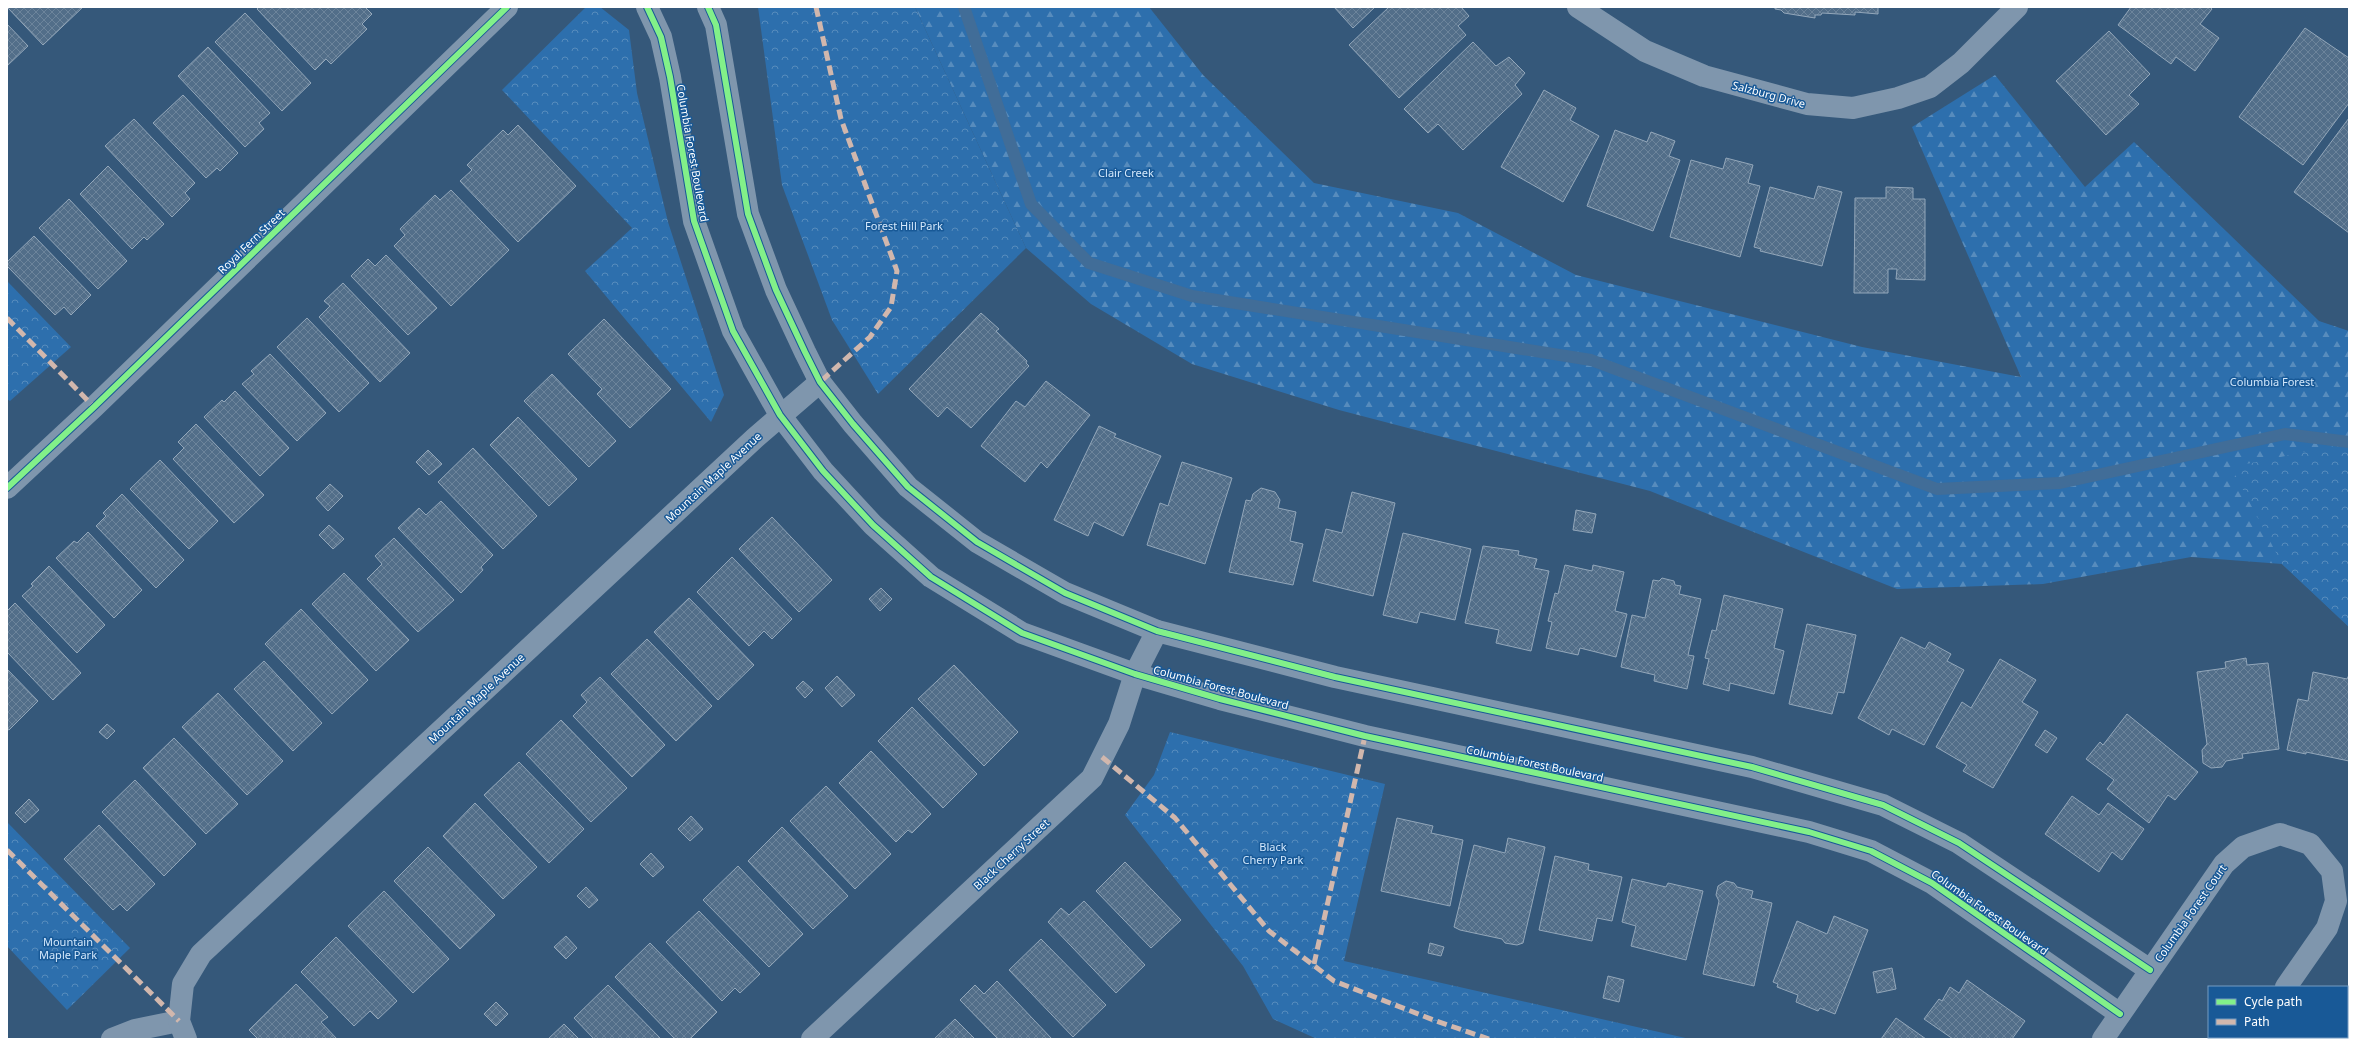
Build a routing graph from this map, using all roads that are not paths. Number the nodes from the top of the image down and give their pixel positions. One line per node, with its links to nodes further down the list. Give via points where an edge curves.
1 (507, 7): 8 (street, Royal Fern Street)
2 (647, 7): 7 (street, Columbia Forest Boulevard, via 661,37 670,77 694,220 733,331)
3 (708, 7): 6 (street, via 716,25 748,214 776,290)
4 (1578, 7): 5 (street, Salzburg Drive, via 1645,51 1704,76 1807,104 1853,108 1898,98 1930,87 1961,63)
5 (2017, 7)
6 (820, 382): 7 (street, Mountain Maple Avenue); 9 (street, via 908,487 977,542 1065,593)
7 (780, 416): 10 (street, Columbia Forest Boulevard, via 823,471 873,525 931,577 1022,633); 14 (street, Mountain Maple Avenue, via 201,954 183,984)
8 (7, 488)
9 (1157, 631): 10 (street, Black Cherry Street); 11 (street, via 1335,677 1752,767 1884,805 1959,844)
10 (1135, 674): 13 (street, Columbia Forest Boulevard, via 1220,699 1365,736 1809,832 1871,851 1932,883); 16 (street, Black Cherry Street, via 1119,724 1092,778)
11 (2150, 970): 12 (street, Columbia Forest Court, via 2224,864 2243,847 2280,834 2310,844 2332,871 2336,900 2326,928); 13 (street, Columbia Forest Court)
12 (2287, 986)
13 (2120, 1014): 17 (street, Columbia Forest Court)
14 (182, 1030): 15 (street, via 135,1030)
15 (112, 1039)
16 (812, 1039)
17 (2103, 1039)

